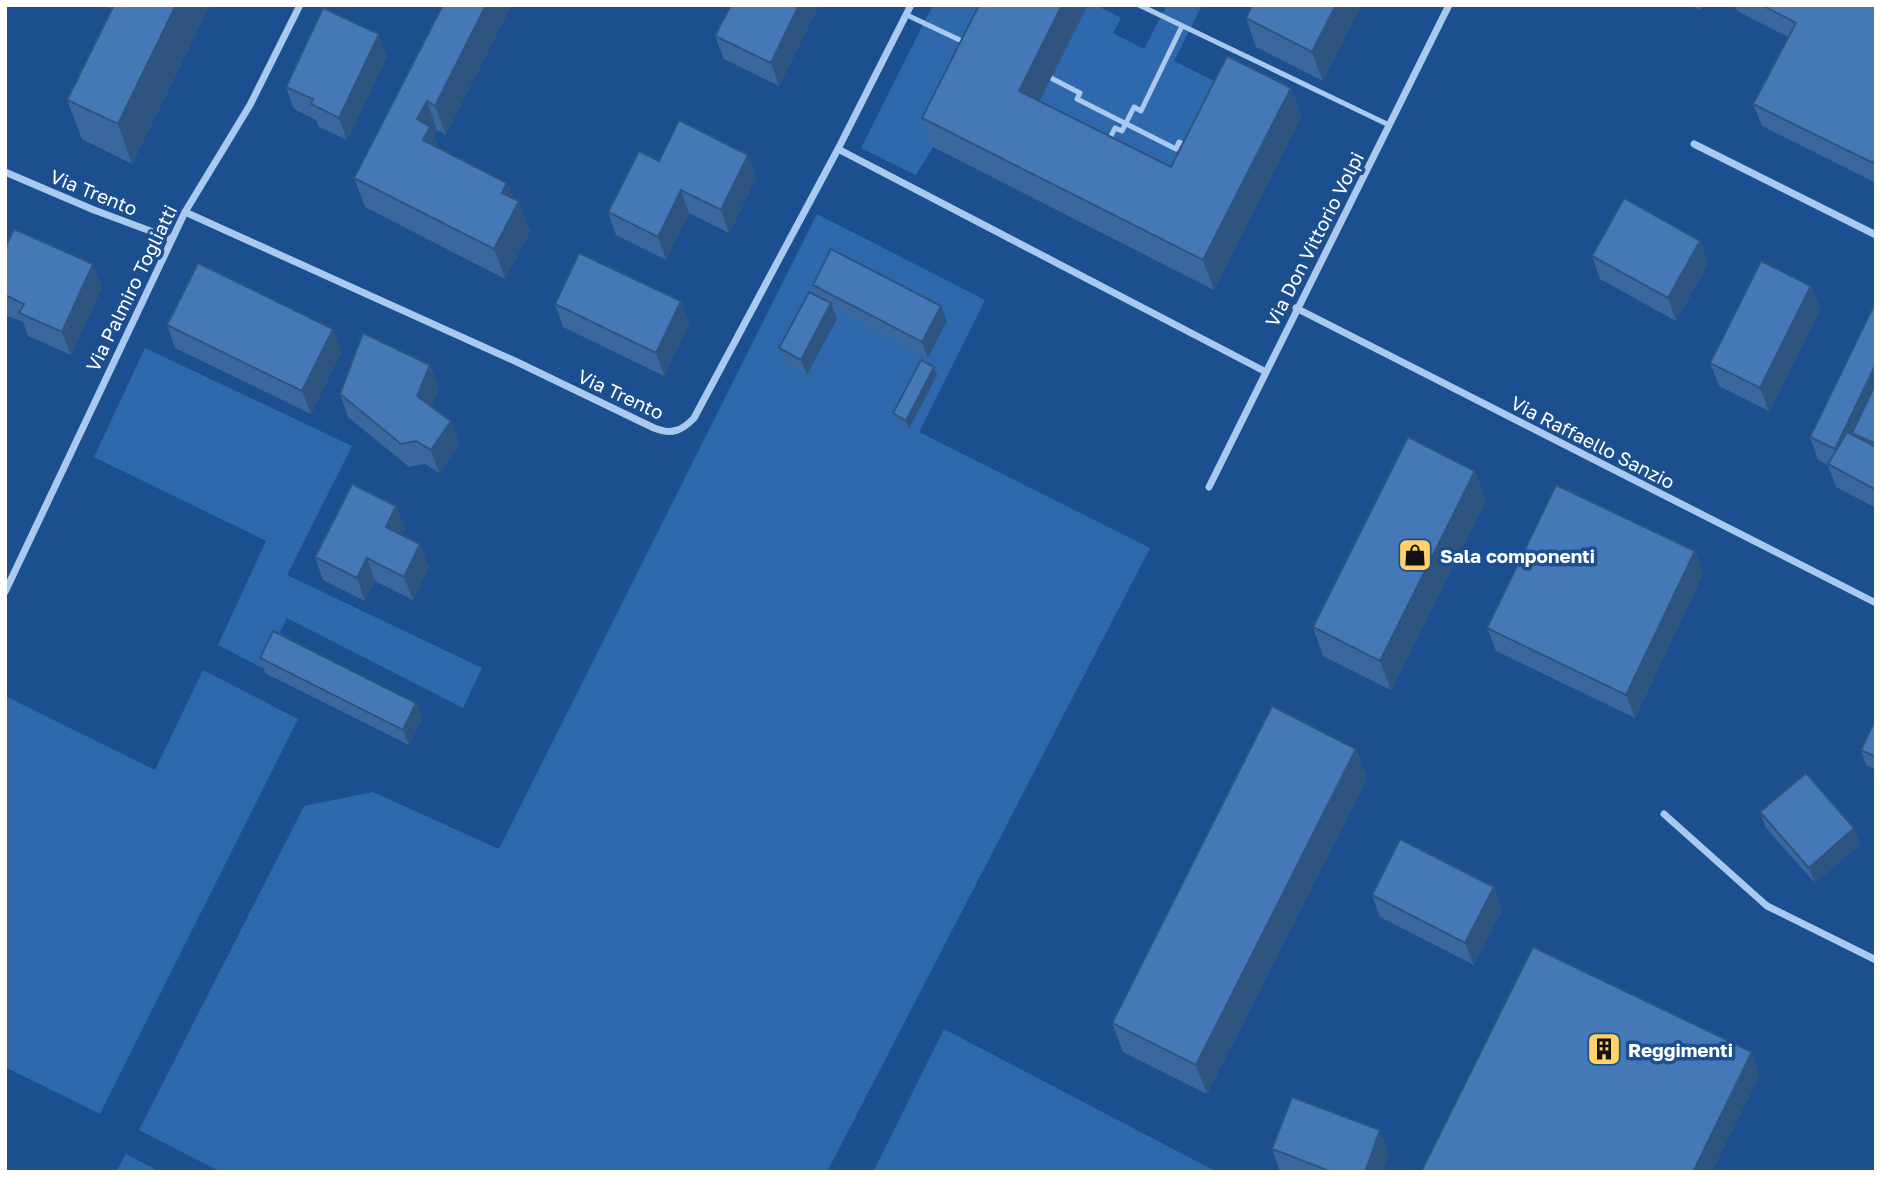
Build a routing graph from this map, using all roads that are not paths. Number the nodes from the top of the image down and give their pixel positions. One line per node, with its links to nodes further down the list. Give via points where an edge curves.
1 (300, 5): 16 (street, Via Palmiro Togliatti, via 250,105)
2 (911, 5): 5 (street, Via Trento)
3 (1139, 5): 6 (lane)
4 (1449, 5): 10 (street, Via Don Vittorio Volpi)
5 (906, 15): 7 (lane); 14 (street, Via Trento)
6 (1182, 26): 9 (lane, via 1141,111 1134,107); 10 (lane)
7 (969, 45)
8 (1051, 78): 9 (lane, via 1080,93 1077,99)
9 (1125, 124): 12 (lane, via 1122,131 1115,128); 13 (lane, via 1176,149 1179,142)
10 (1389, 125): 19 (street, Via Don Vittorio Volpi)
11 (1694, 144): 17 (street)
12 (1107, 145)
13 (1191, 148)
14 (838, 149): 16 (street, Via Trento, via 694,418 673,432 654,428); 20 (street)
15 (5, 172): 18 (street, Via Trento)
16 (185, 212): 18 (street, Via Palmiro Togliatti)
17 (1876, 235)
18 (172, 239): 22 (street, Via Palmiro Togliatti)
19 (1296, 309): 20 (street, Via Don Vittorio Volpi); 23 (street, Via Raffaello Sanzio)
20 (1266, 372): 21 (street, Via Don Vittorio Volpi)
21 (1209, 487)
22 (5, 592)
23 (1876, 603)
24 (1664, 814): 25 (street, via 1768,906)
25 (1876, 960)

